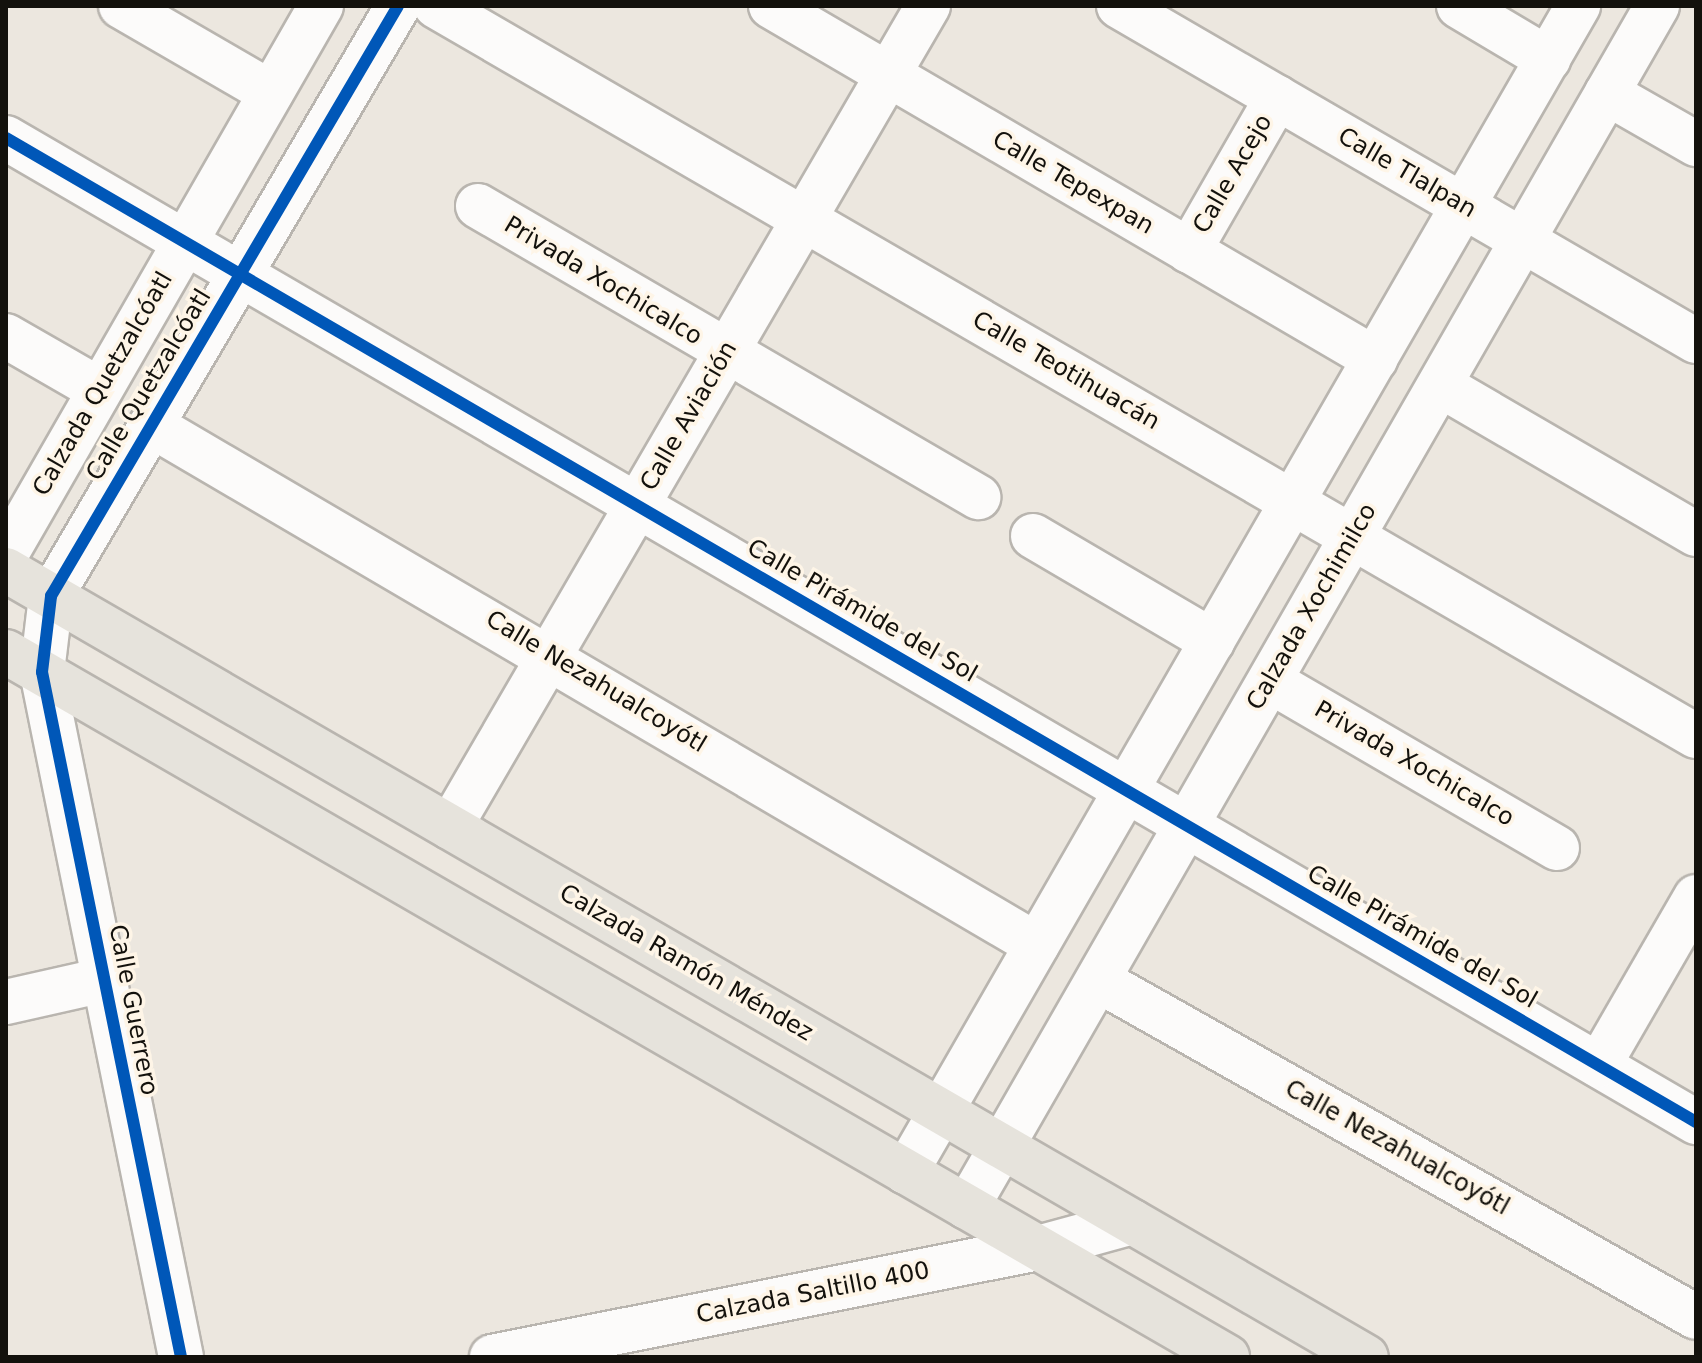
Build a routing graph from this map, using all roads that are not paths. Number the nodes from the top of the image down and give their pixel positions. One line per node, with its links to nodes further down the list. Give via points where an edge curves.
1 (121, 6): 13 (street)
2 (321, 6): 13 (street, Calzada Quetzalcóatl)
3 (398, 6): 24 (street, Calle Quetzalcóatl)
4 (436, 6): 20 (street, Calle Teotihuacán)
5 (771, 6): 12 (street, Calle Tepexpan)
6 (928, 6): 12 (street, Calle Aviación)
7 (1119, 6): 15 (street, Calle Tlalpan)
8 (1459, 6): 11 (street)
9 (1578, 6): 11 (street)
10 (1657, 6): 14 (street, Calzada Xochimilco)
11 (1548, 59): 18 (street)
12 (888, 75): 20 (street, Calle Aviación); 23 (street, Calle Tepexpan)
13 (271, 93): 22 (street, Calzada Quetzalcóatl)
14 (1607, 93): 17 (street); 21 (street, Calzada Xochimilco)
15 (1277, 98): 18 (street, Calle Tlalpan); 23 (street, Calle Acejo)
16 (6, 138): 22 (street, Calle Pirámide del Sol)
17 (1696, 144)
18 (1463, 205): 21 (street, Calle Tlalpan); 28 (street)
19 (478, 206): 27 (street, Privada Xochicalco)
20 (804, 219): 27 (street, Calle Aviación); 33 (street, Calle Teotihuacán)
21 (1523, 240): 26 (street, Calle Tlalpan); 29 (street, Calzada Xochimilco)
22 (184, 243): 24 (street, Calle Pirámide del Sol); 30 (street, Calzada Quetzalcóatl)
23 (1189, 251): 28 (street, Calle Tepexpan)
24 (240, 276): 31 (street, Calle Quetzalcóatl); 34 (street, Calle Pirámide del Sol)
25 (6, 336): 30 (street)
26 (1696, 341)
27 (726, 354): 32 (street, Privada Xochicalco); 34 (street, Calle Aviación)
28 (1375, 359): 33 (street)
29 (1440, 385): 35 (street); 37 (street, Calzada Xochimilco)
30 (100, 390): 38 (street, Calzada Quetzalcóatl)
31 (151, 425): 40 (street, Calle Quetzalcóatl); 42 (street, Calle Nezahualcoyótl)
32 (978, 497)
33 (1292, 502): 37 (street, Calle Teotihuacán); 41 (street)
34 (637, 506): 42 (street, Calle Aviación); 46 (street, Calle Pirámide del Sol)
35 (1696, 534)
36 (1033, 536): 41 (street)
37 (1353, 537): 44 (street, Calzada Xochimilco); 45 (street, Calle Teotihuacán)
38 (6, 554)
39 (6, 570): 40 (main road, Calzada Ramón Méndez)
40 (51, 596): 43 (street, Calle Quetzalcóatl); 48 (main road, Calzada Ramón Méndez)
41 (1212, 641): 46 (street)
42 (551, 654): 48 (street, Calle Aviación); 51 (street, Calle Nezahualcoyótl)
43 (24, 662): 52 (street, Calle Guerrero); 59 (main road)
44 (1270, 681): 47 (street, Calzada Xochimilco); 49 (street, Privada Xochicalco)
45 (1696, 736)
46 (1126, 790): 47 (street, Calle Pirámide del Sol); 51 (street)
47 (1186, 826): 53 (street, Calzada Xochimilco); 55 (street, Calle Pirámide del Sol)
48 (450, 827): 56 (main road, Calzada Ramón Méndez)
49 (1557, 848)
50 (1692, 914): 55 (street)
51 (1037, 945): 56 (street)
52 (104, 980): 54 (street); 64 (street, Calle Guerrero)
53 (1098, 980): 58 (street, Calzada Xochimilco); 63 (street, Calle Nezahualcoyótl)
54 (6, 1002)
55 (1599, 1065): 57 (street, Calle Pirámide del Sol)
56 (941, 1111): 58 (main road, Calzada Ramón Méndez); 59 (street)
57 (1696, 1122)
58 (1002, 1146): 60 (street, Calzada Xochimilco); 61 (main road, Calzada Ramón Méndez)
59 (906, 1172): 60 (main road)
60 (967, 1207): 62 (main road)
61 (1133, 1222): 62 (street, Calzada Saltillo 400); 67 (main road, Calzada Ramón Méndez)
62 (1038, 1248): 65 (street, Calzada Saltillo 400); 66 (main road)
63 (1696, 1317)
64 (181, 1357)
65 (492, 1357)
66 (1227, 1357)
67 (1366, 1357)

